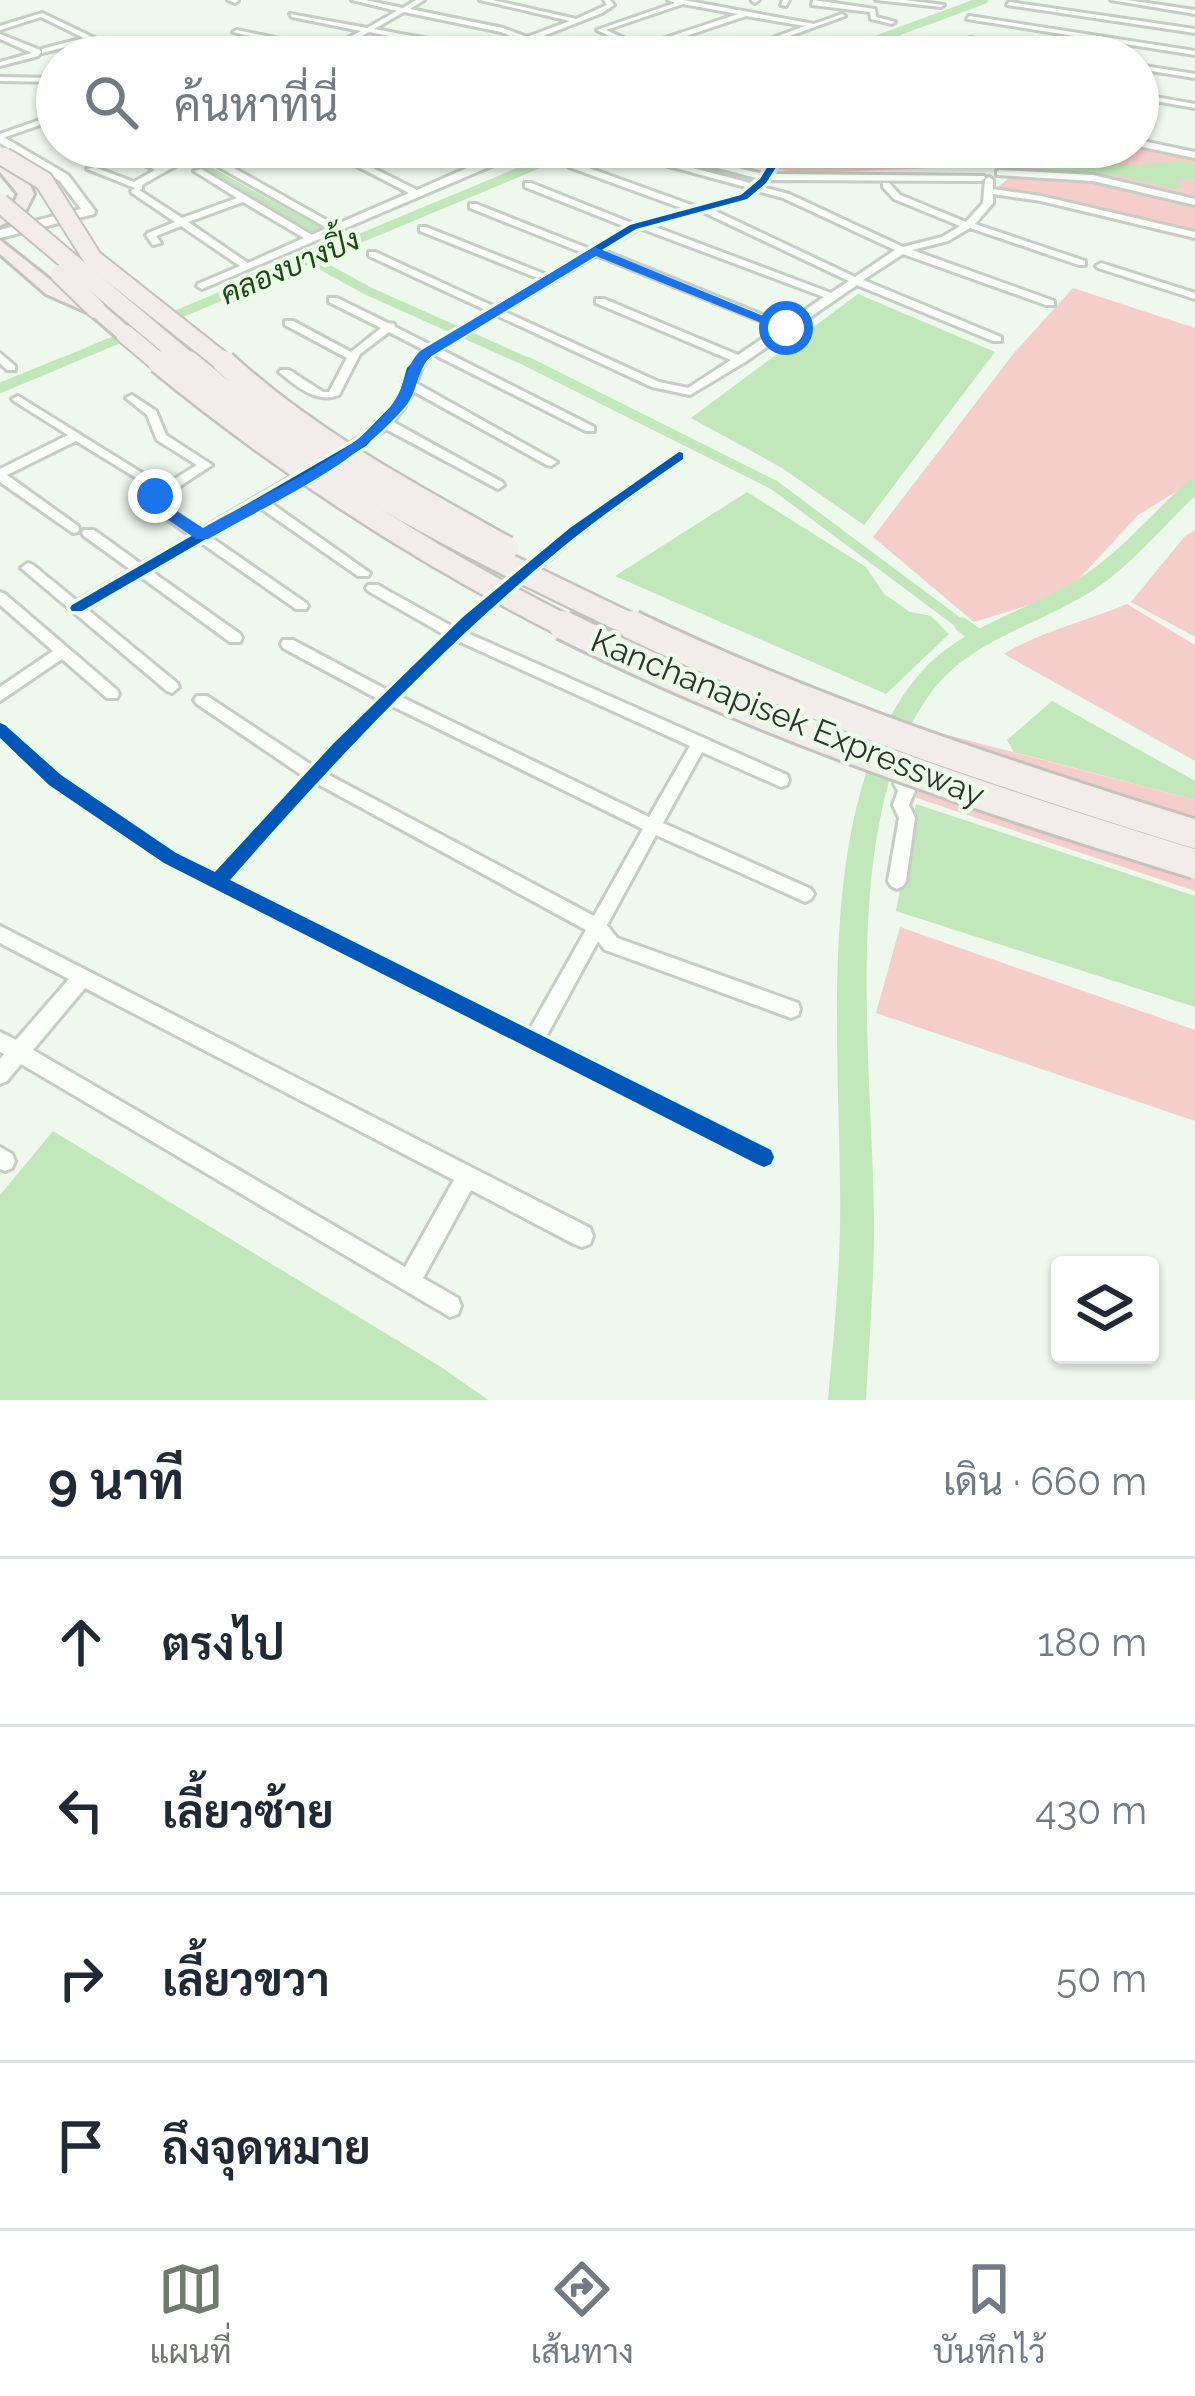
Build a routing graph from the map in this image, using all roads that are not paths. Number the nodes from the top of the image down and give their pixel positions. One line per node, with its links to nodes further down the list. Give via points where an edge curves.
1 (355, 0): 17 (street)
2 (421, 0): 17 (street)
3 (483, 0): 25 (street)
4 (607, 0): 25 (street)
5 (671, 0): 10 (street)
6 (880, 0): 13 (street)
7 (1072, 0): 20 (street)
8 (1114, 0): 16 (street)
9 (1168, 0): 16 (street)
10 (683, 2): 21 (street); 39 (street, via 600,30)
11 (814, 4): 19 (street)
12 (860, 4): 18 (street); 19 (street)
13 (895, 4): 15 (street); 18 (street); 22 (street)
14 (1010, 4): 20 (street)
15 (941, 5)
16 (1195, 8)
17 (404, 9): 28 (street); 37 (street)
18 (873, 10): 26 (street, via 873,18)
19 (843, 12): 27 (street)
20 (1066, 12): 29 (street); 32 (street)
21 (746, 14): 27 (street); 40 (street)
22 (920, 14)
23 (292, 15): 28 (street)
24 (969, 18): 29 (street)
25 (577, 20): 38 (street)
26 (892, 22)
27 (814, 26): 41 (street)
28 (368, 30): 35 (street); 36 (street)
29 (1054, 31): 42 (street); 43 (street)
30 (0, 32): 33 (street, via 42,15); 45 (street)
31 (237, 32): 34 (street)
32 (1195, 32)
33 (84, 36)
34 (256, 36)
35 (357, 36)
36 (396, 36)
37 (515, 36)
38 (535, 36)
39 (613, 36)
40 (679, 36)
41 (785, 36)
42 (1051, 36)
43 (1086, 36)
44 (1159, 47): 46 (street)
45 (36, 51)
46 (1195, 53)
47 (36, 54): 48 (street)
48 (0, 64)
49 (1159, 70): 50 (street)
50 (1195, 76)
51 (0, 78): 52 (street)
52 (36, 79)
53 (1159, 99): 54 (street)
54 (1195, 106)
55 (36, 124): 56 (street)
56 (23, 129): 57 (street); 58 (street)
57 (34, 135)
58 (0, 140): 62 (street); 64 (highway, bridge)
59 (1159, 147): 61 (street)
60 (0, 155): 109 (highway, bridge, via 44,181 90,254)
61 (1195, 155)
62 (36, 161)
63 (0, 164): 95 (highway, via 26,194)
64 (36, 165)
65 (40, 168): 109 (highway, bridge, via 68,191)
66 (47, 168): 95 (street, via 89,211)
67 (158, 168): 78 (street)
68 (165, 168): 78 (street)
69 (227, 168): 97 (street)
70 (366, 168): 87 (street)
71 (478, 168): 87 (street)
72 (581, 168): 92 (street)
73 (695, 168): 86 (street)
74 (730, 168): 81 (street)
75 (738, 168): 81 (street)
76 (770, 168): 81 (street)
77 (92, 169): 85 (street)
78 (162, 170): 85 (street)
79 (198, 171): 88 (street)
80 (0, 175): 89 (highway, via 7,185)
81 (765, 175): 82 (street); 86 (street)
82 (984, 180): 90 (street, via 1000,173 1093,178); 94 (street, via 988,203); 99 (street)
83 (528, 185): 96 (street)
84 (886, 185): 94 (street)
85 (133, 187): 93 (street)
86 (756, 188): 92 (street); 103 (street)
87 (416, 193): 97 (street)
88 (242, 199): 93 (street); 100 (street)
89 (0, 202): 150 (highway, Kanchanapisek Expressway, bridge, via 284,436 427,525)
90 (1195, 202)
91 (473, 206): 104 (street)
92 (700, 210): 96 (street); 111 (street)
93 (181, 222): 101 (street, via 151,235); 107 (street)
94 (968, 225): 103 (street); 106 (street)
95 (0, 226): 118 (highway, Kanchanapisek Expressway, bridge)
96 (637, 226): 104 (street); 113 (street)
97 (330, 228): 100 (street)
98 (423, 229): 110 (street)
99 (1195, 235)
100 (311, 237): 107 (street)
101 (156, 243)
102 (0, 245): 118 (highway, via 52,290)
103 (902, 250): 111 (street); 117 (street)
104 (594, 252): 110 (street); 122 (street)
105 (372, 254): 119 (street)
106 (1082, 263)
107 (245, 265): 112 (street)
108 (1101, 266): 114 (street)
109 (124, 279): 150 (highway, bridge, via 266,401)
110 (549, 279): 119 (street)
111 (854, 280): 113 (street); 123 (street)
112 (202, 286)
113 (830, 296): 122 (street)
114 (1195, 296)
115 (333, 300): 121 (street)
116 (600, 301): 127 (street)
117 (1050, 303)
118 (96, 309): 162 (highway, Kanchanapisek Expressway, bridge, via 223,420 423,551 614,650)
119 (496, 310): 124 (street); 127 (street, via 680,393)
120 (289, 323): 126 (street)
121 (390, 326): 124 (street); 126 (street)
122 (786, 328): 127 (street)
123 (997, 339)
124 (431, 350): 130 (street); 134 (street)
125 (0, 356): 128 (street)
126 (353, 357): 129 (street, via 333,395)
127 (741, 360)
128 (11, 368)
129 (285, 372)
130 (408, 382): 133 (street); 137 (street)
131 (132, 398): 142 (street, via 152,413 161,437 206,465 153,500)
132 (18, 399): 135 (street)
133 (385, 423): 139 (street); 141 (street)
134 (590, 429)
135 (76, 436): 138 (street); 140 (street)
136 (679, 456): 151 (street, via 565,538)
137 (551, 461)
138 (0, 475): 144 (street)
139 (498, 485)
140 (157, 486)
141 (259, 501): 142 (street); 145 (street)
142 (202, 536): 144 (street); 148 (street)
143 (28, 568): 149 (street)
144 (137, 570): 149 (street); 152 (street)
145 (363, 573)
146 (373, 588): 151 (street)
147 (0, 597): 154 (street)
148 (301, 606)
149 (77, 608): 155 (street)
150 (632, 628): 166 (highway, Kanchanapisek Expressway, bridge, via 866,725)
151 (455, 634): 158 (street); 161 (street)
152 (235, 638)
153 (288, 644): 158 (street)
154 (63, 651): 156 (street); 157 (street)
155 (172, 687)
156 (112, 694)
157 (0, 695)
158 (388, 698): 163 (street); 165 (street)
159 (202, 700): 163 (street)
160 (0, 729): 169 (street, via 55,780)
161 (698, 745): 164 (street); 165 (street)
162 (908, 770): 167 (highway, Kanchanapisek Expressway, bridge); 168 (street)
163 (313, 774): 169 (street); 171 (street)
164 (781, 780)
165 (650, 826): 170 (street); 171 (street)
166 (1195, 834)
167 (1195, 864)
168 (897, 881)
169 (216, 883): 175 (street)
170 (806, 894)
171 (598, 927): 174 (street, via 610,944); 175 (street)
172 (0, 934): 173 (street)
173 (81, 980): 176 (street); 179 (street)
174 (791, 1010)
175 (534, 1040): 178 (street)
176 (9, 1047): 177 (street); 181 (street)
177 (0, 1074)
178 (764, 1157)
179 (466, 1179): 180 (street); 181 (street)
180 (582, 1236)
181 (410, 1280): 182 (street)
182 (450, 1306)

